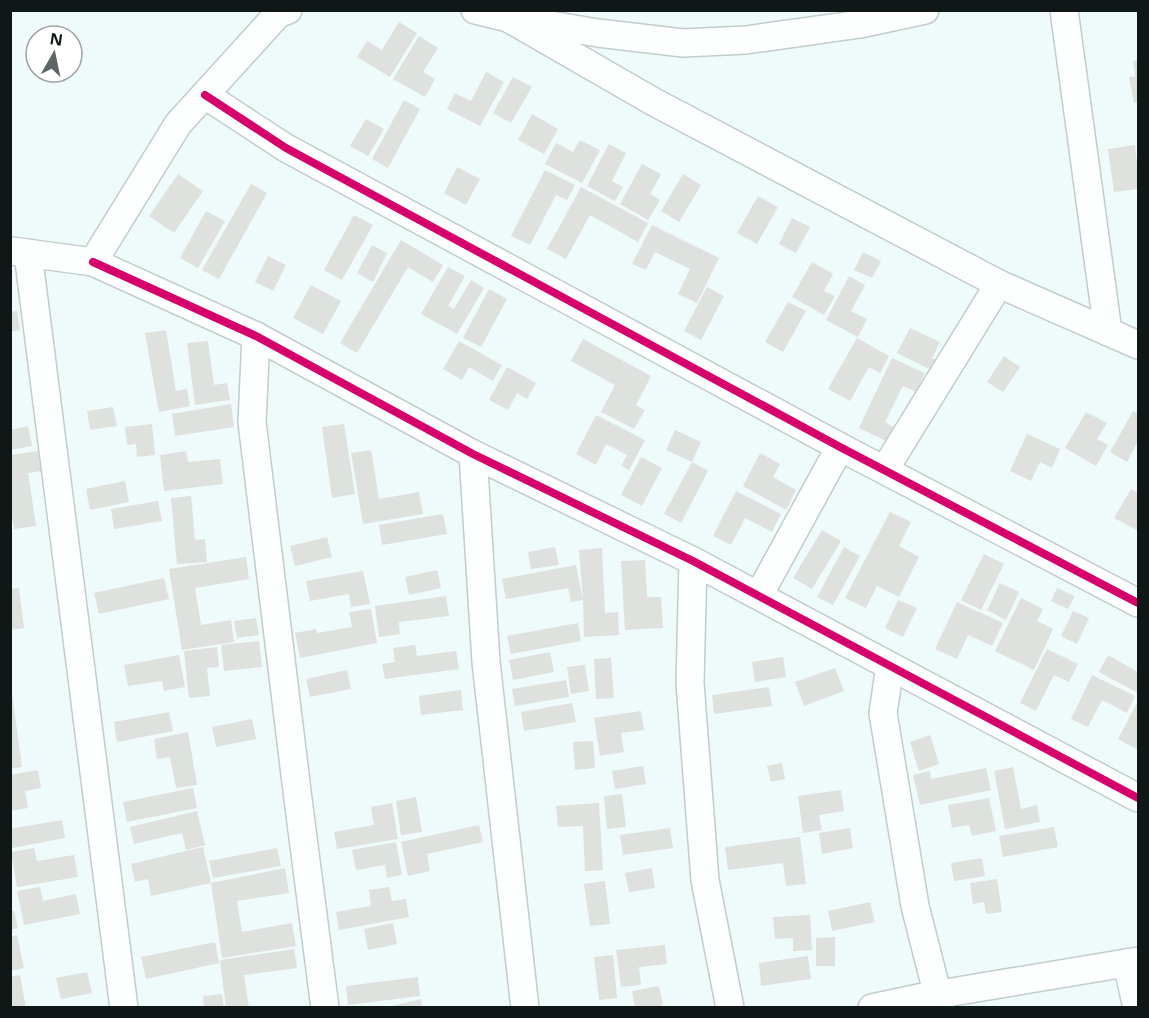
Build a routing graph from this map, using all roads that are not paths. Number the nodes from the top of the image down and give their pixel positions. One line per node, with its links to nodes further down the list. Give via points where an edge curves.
1 (288, 10): 7 (street, via 278,14)
2 (475, 10): 6 (street)
3 (924, 10): 5 (street)
4 (1064, 10): 11 (street)
5 (874, 16): 6 (street, via 746,40 683,43)
6 (508, 18): 10 (street, via 654,102)
7 (205, 95): 9 (street, via 178,124); 14 (street, via 286,148)
8 (19, 252): 9 (street); 24 (street)
9 (93, 262): 12 (street)
10 (999, 284): 11 (street); 16 (street)
11 (1108, 332): 13 (street)
12 (256, 336): 15 (street); 25 (street, via 252,422)
13 (1138, 345)
14 (840, 447): 16 (street); 18 (street)
15 (473, 454): 17 (street); 26 (street, via 486,662)
16 (885, 469): 19 (street)
17 (693, 561): 18 (street); 27 (street, via 690,683 705,880)
18 (759, 595): 20 (street)
19 (1138, 603)
20 (891, 666): 21 (street); 23 (street, via 883,713 915,906)
21 (1138, 798)
22 (1133, 962): 23 (street); 29 (street)
23 (939, 1001): 28 (street)
24 (124, 1008)
25 (325, 1008)
26 (525, 1008)
27 (730, 1008)
28 (872, 1008)
29 (1137, 1008)

